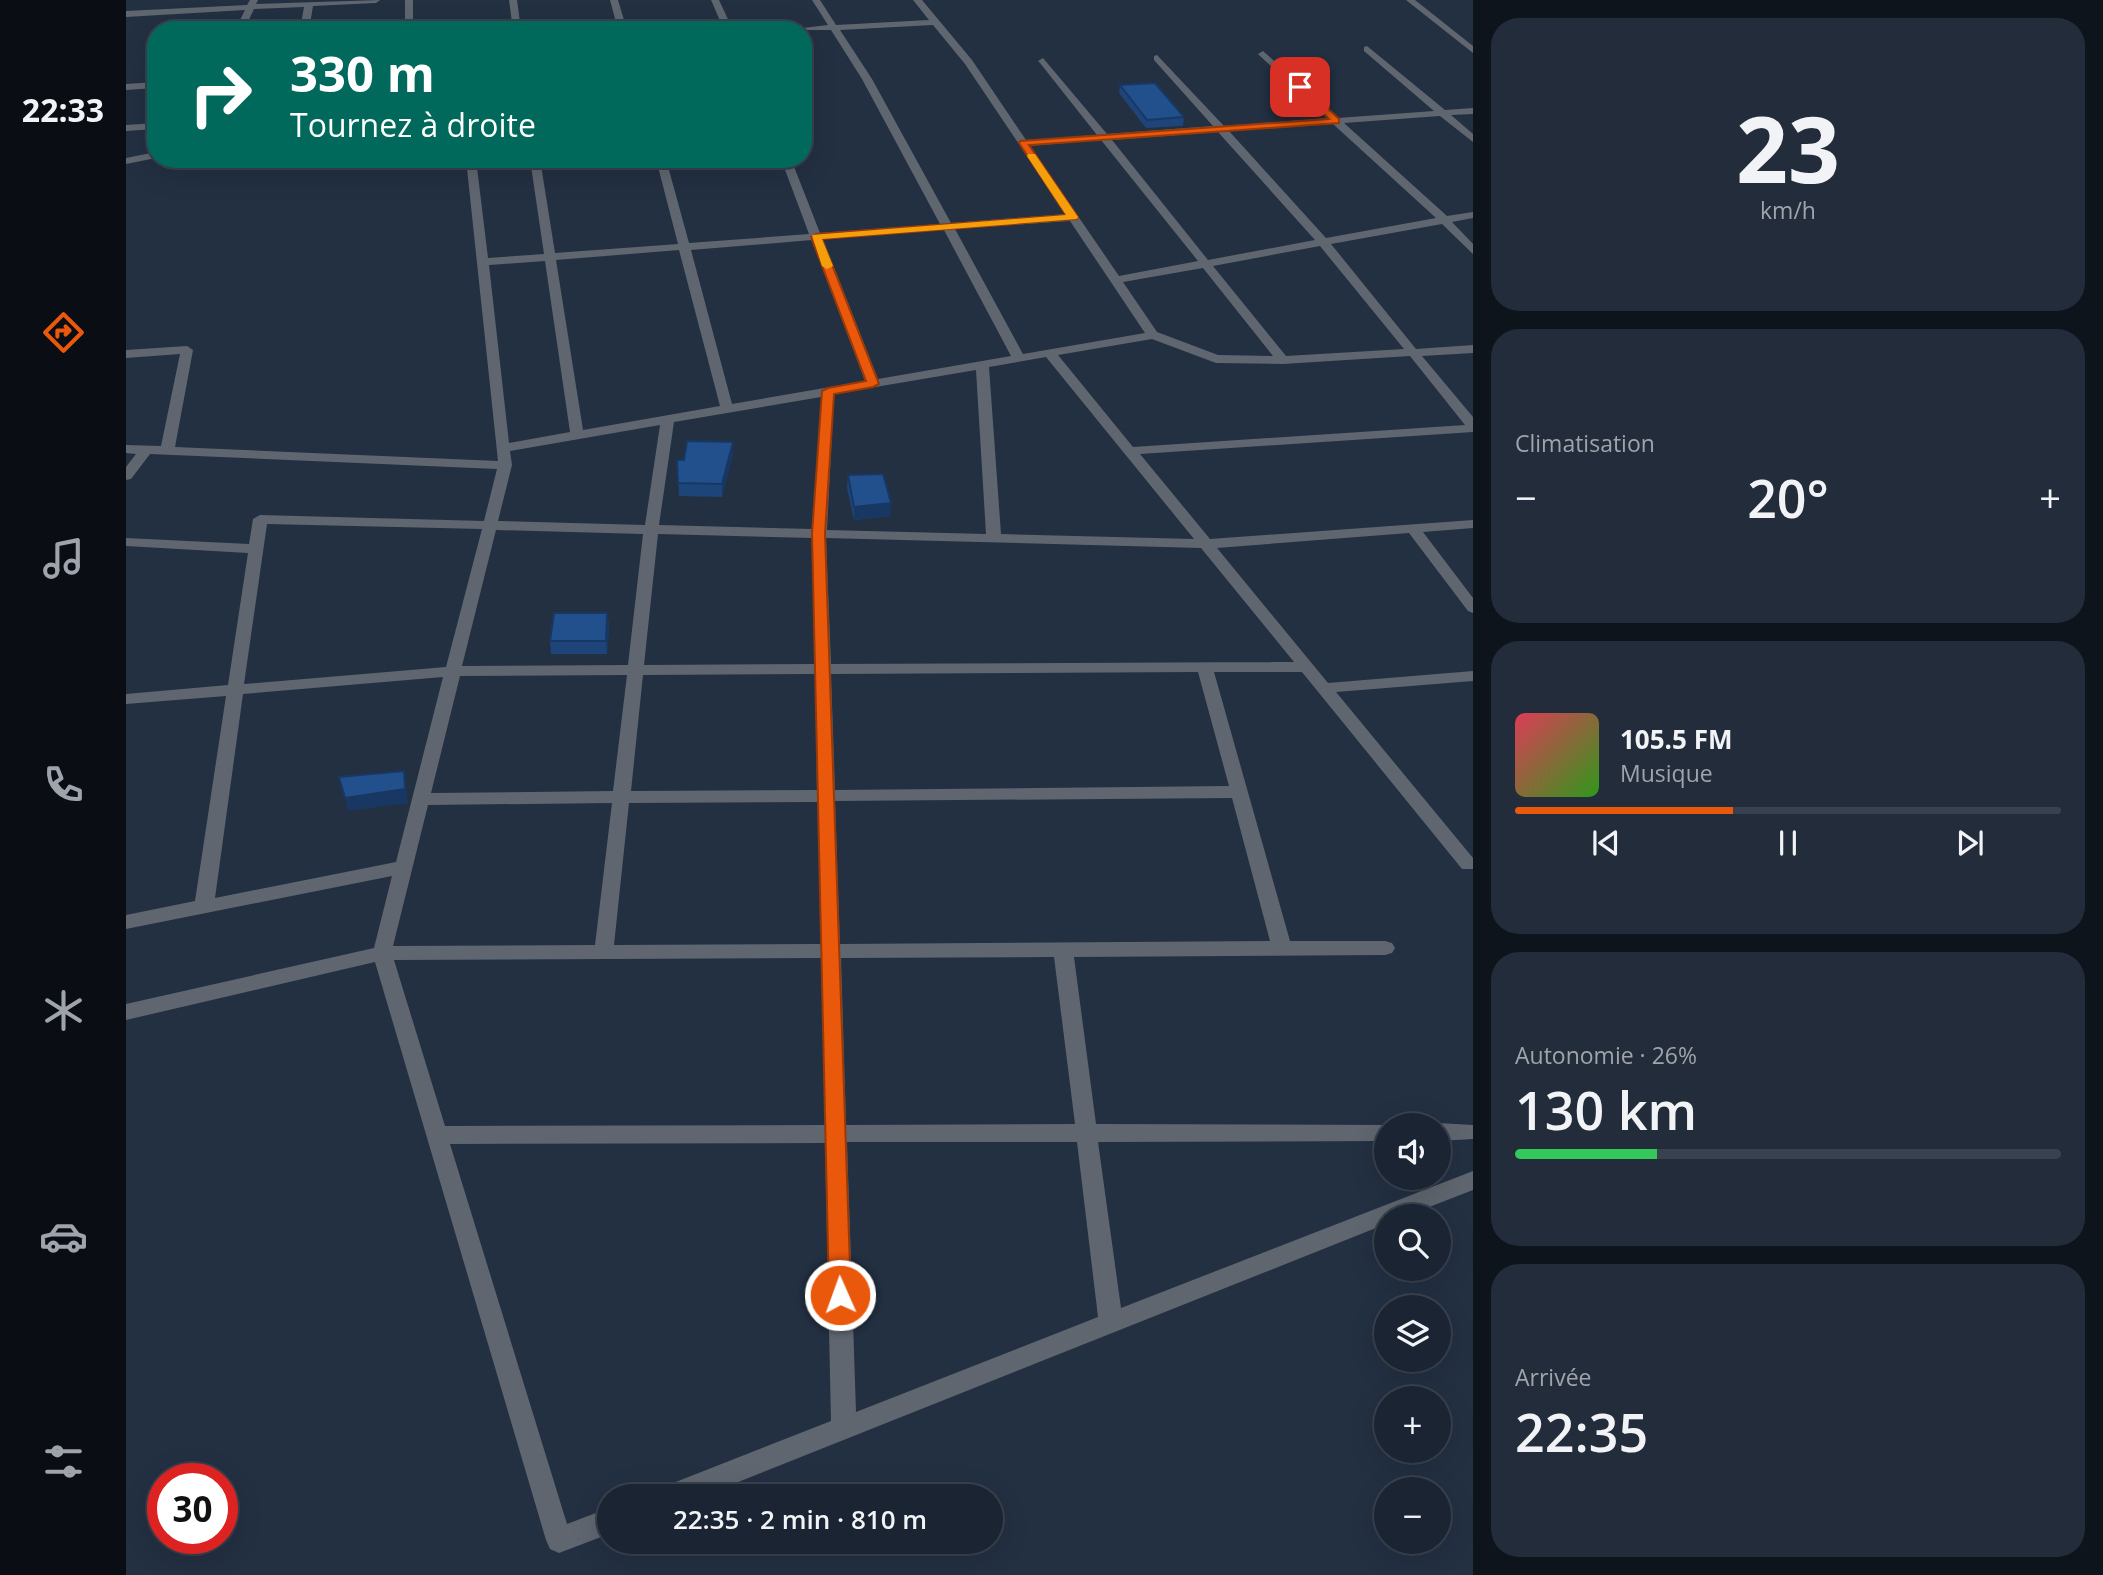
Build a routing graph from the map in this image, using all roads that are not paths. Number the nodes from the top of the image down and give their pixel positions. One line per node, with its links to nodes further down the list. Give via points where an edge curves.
1 (176, 0): 13 (street)
2 (376, 0): 10 (street)
3 (409, 0): 17 (street)
4 (513, 0): 18 (street)
5 (614, 0): 19 (street)
6 (715, 0): 20 (street)
7 (816, 0): 22 (street)
8 (917, 0): 21 (street)
9 (1410, 0): 24 (street)
10 (347, 1): 12 (street)
11 (253, 3): 12 (street); 13 (street); 15 (street)
12 (309, 3): 16 (street)
13 (174, 11): 14 (street)
14 (126, 14)
15 (244, 21)
16 (306, 21)
17 (409, 21)
18 (516, 21)
19 (620, 21)
20 (725, 21)
21 (935, 22): 22 (street); 41 (street, via 969,62)
22 (834, 27): 23 (street); 51 (street)
23 (812, 28)
24 (1451, 32): 25 (street); 27 (street)
25 (1462, 32)
26 (1367, 49): 34 (street)
27 (1473, 50)
28 (1263, 54): 35 (street)
29 (1157, 58): 38 (street)
30 (1043, 61): 39 (street)
31 (147, 86): 32 (street)
32 (126, 87)
33 (1473, 111): 34 (street)
34 (1443, 113): 35 (street); 40 (street)
35 (1336, 121): 38 (street); 50 (street)
36 (147, 127): 37 (street)
37 (126, 128)
38 (1221, 129): 39 (street); 53 (street)
39 (1105, 137): 41 (street); 58 (street)
40 (1473, 139)
41 (1023, 143): 49 (street)
42 (147, 157): 43 (street)
43 (126, 161)
44 (472, 168): 57 (street)
45 (535, 168): 56 (street)
46 (663, 168): 54 (street)
47 (789, 168): 52 (street)
48 (1473, 215): 50 (street)
49 (1073, 217): 51 (street); 59 (street)
50 (1443, 219): 53 (street); 55 (street)
51 (948, 227): 52 (street); 65 (street)
52 (816, 237): 54 (street); 68 (street)
53 (1324, 242): 58 (street); 63 (street)
54 (684, 247): 56 (street); 70 (street)
55 (1473, 251)
56 (550, 257): 57 (street); 73 (street)
57 (482, 262): 74 (street)
58 (1205, 263): 59 (street); 66 (street)
59 (1115, 280): 60 (street)
60 (1153, 335): 62 (street); 66 (street, via 1216,359)
61 (1473, 349): 63 (street)
62 (1049, 353): 65 (street); 78 (street)
63 (1414, 353): 66 (street); 72 (street)
64 (126, 354): 77 (street, via 187,350)
65 (1019, 358): 67 (street)
66 (1283, 360)
67 (982, 365): 68 (street); 86 (street)
68 (873, 384): 69 (street)
69 (828, 391): 70 (street); 85 (street)
70 (727, 409): 71 (street)
71 (668, 419): 73 (street); 84 (street)
72 (1473, 427): 78 (street)
73 (577, 435): 74 (street)
74 (503, 448): 79 (street)
75 (126, 449): 76 (street)
76 (146, 450): 77 (street); 80 (street)
77 (167, 451): 79 (street)
78 (1130, 451): 88 (street)
79 (505, 465): 82 (street)
80 (126, 476)
81 (1473, 524): 83 (street)
82 (489, 525): 84 (street); 89 (street, via 260,519); 95 (street)
83 (1413, 528): 88 (street); 90 (street)
84 (651, 530): 85 (street); 94 (street)
85 (819, 534): 86 (street); 93 (street)
86 (994, 538): 88 (street)
87 (126, 542): 89 (street)
88 (1206, 544): 91 (street)
89 (255, 549): 98 (street)
90 (1473, 608)
91 (1307, 667): 92 (street); 97 (street)
92 (1205, 668): 93 (street); 100 (street)
93 (823, 669): 94 (street); 101 (street)
94 (635, 670): 95 (street); 102 (street)
95 (453, 671): 98 (street); 103 (street)
96 (1473, 676): 97 (street)
97 (1324, 688): 104 (street)
98 (235, 690): 99 (street); 106 (street)
99 (126, 699)
100 (1239, 792): 101 (street); 108 (street)
101 (826, 796): 102 (street); 111 (street)
102 (621, 797): 103 (street); 112 (street)
103 (421, 799): 105 (street)
104 (1468, 864)
105 (404, 866): 106 (street); 113 (street)
106 (204, 906): 107 (street)
107 (126, 922)
108 (1282, 948): 109 (street); 110 (street)
109 (1385, 948)
110 (1063, 950): 111 (street); 118 (street)
111 (831, 951): 112 (street); 119 (street)
112 (604, 952): 113 (street)
113 (382, 953): 114 (street); 120 (street)
114 (126, 1012)
115 (1374, 1132): 118 (street)
116 (1451, 1132): 117 (street)
117 (1469, 1132)
118 (1086, 1133): 119 (street); 122 (street)
119 (835, 1134): 120 (street); 123 (street)
120 (437, 1135): 125 (street, via 559,1540)
121 (1473, 1180): 122 (street)
122 (1111, 1323): 123 (street)
123 (844, 1429): 124 (street)
124 (703, 1484)
125 (597, 1526)

